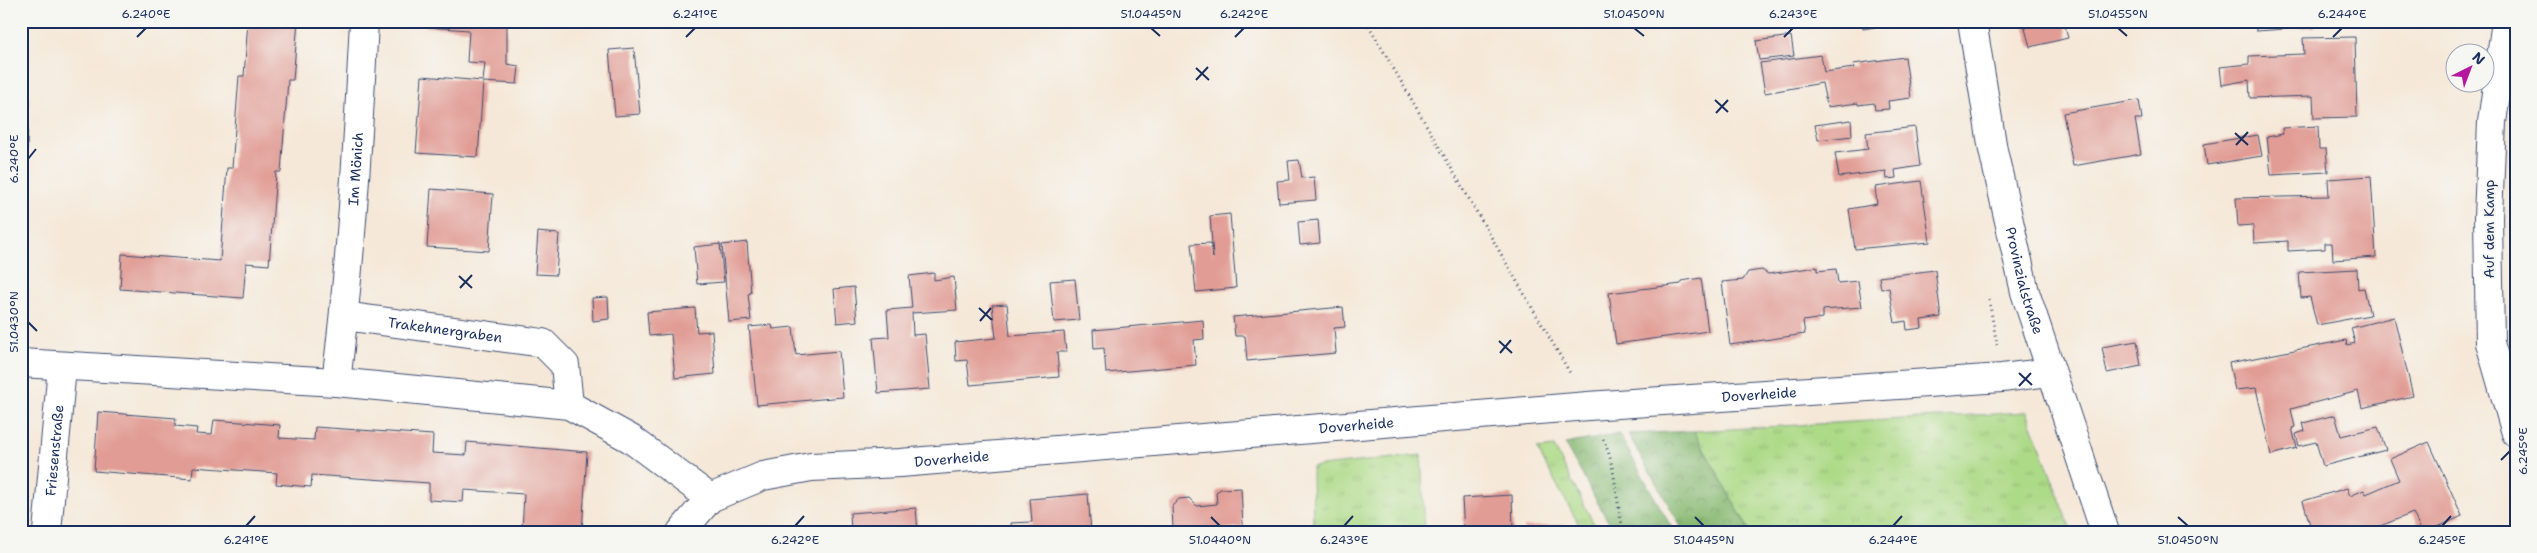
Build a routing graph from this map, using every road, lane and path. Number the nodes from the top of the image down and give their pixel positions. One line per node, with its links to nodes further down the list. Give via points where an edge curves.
1 (364, 21): 5 (street, Im Mönich, via 358,155)
2 (1366, 21): 11 (path)
3 (1972, 21): 8 (street, Provinzialstraße, via 1993,150 2026,292)
4 (2506, 21): 12 (street, Auf dem Kamp, via 2492,122 2488,217 2490,342)
5 (344, 316): 9 (street); 10 (street, Trakehnergraben, via 543,343 564,365)
6 (21, 363): 7 (street)
7 (62, 367): 9 (street); 14 (street, Friesenstraße)
8 (2050, 372): 11 (street, Doverheide); 17 (street, Provinzialstraße)
9 (336, 382): 10 (street)
10 (569, 405): 13 (street, via 631,439)
11 (1588, 406): 13 (street, Doverheide, via 910,462 811,467 763,476); 16 (path, via 1611,456)
12 (2516, 433)
13 (710, 498): 15 (street, Doverheide)
14 (46, 532)
15 (681, 532)
16 (1624, 532)
17 (2105, 532)

